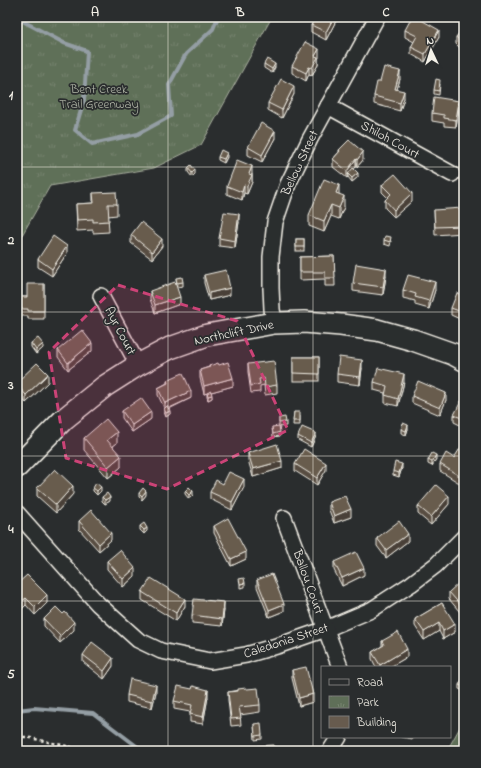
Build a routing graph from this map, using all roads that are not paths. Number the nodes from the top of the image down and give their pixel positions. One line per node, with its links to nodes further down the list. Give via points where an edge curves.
1 (377, 17): 2 (street, Bellow Street)
2 (328, 106): 3 (street, Shiloh Court); 5 (street, Bellow Street, via 288,184 275,222 271,257)
3 (452, 174)
4 (101, 296): 7 (street, Ayr Court)
5 (274, 324): 6 (street, Northclift Drive, via 304,322 377,330 413,340); 7 (street, Northclift Drive, via 207,335 170,348)
6 (464, 360)
7 (138, 365): 8 (street, Northclift Drive, via 105,386 64,419)
8 (17, 466)
9 (17, 513): 12 (street, Caledonia Street, via 98,604 138,640 161,651 210,661 246,655)
10 (284, 518): 12 (street, Ballou Court)
11 (464, 537): 12 (street, Caledonia Street, via 436,565 411,584 371,610)
12 (326, 629): 13 (street, Ballou Court)
13 (340, 666)
14 (337, 738): 15 (street)
15 (330, 751)

